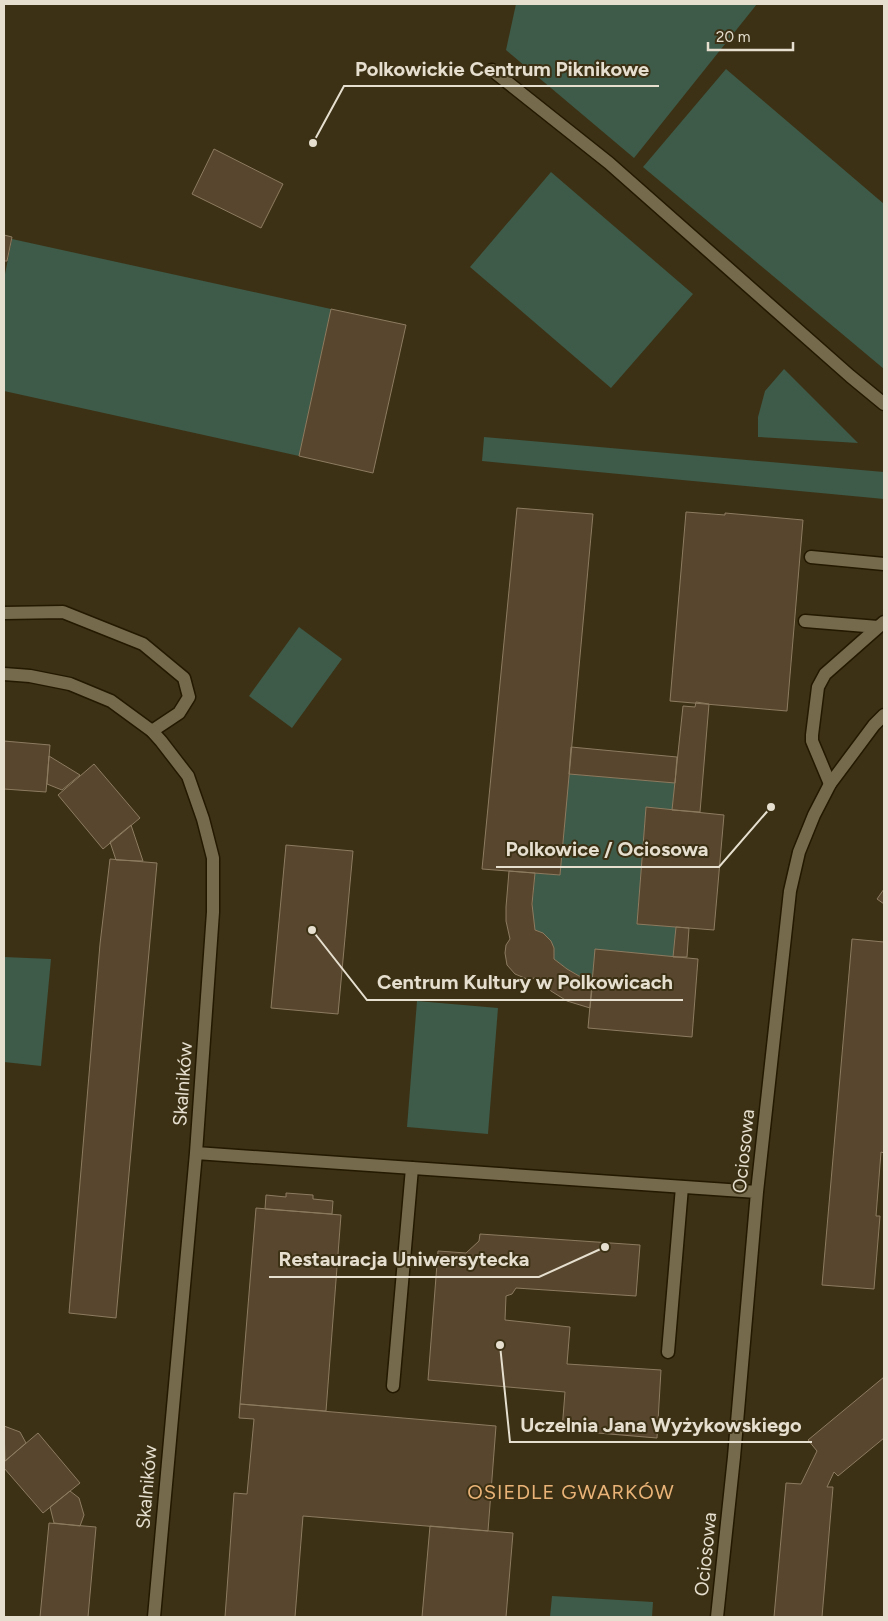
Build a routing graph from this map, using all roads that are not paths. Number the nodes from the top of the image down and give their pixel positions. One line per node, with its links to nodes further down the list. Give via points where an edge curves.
1 (492, 70): 2 (street, via 609,163)
2 (884, 404)
3 (811, 557): 4 (street)
4 (884, 564)
5 (4, 613): 10 (street, via 63,612 143,644 184,678 189,697 179,713)
6 (805, 621): 7 (street)
7 (881, 624): 11 (street, via 825,674 818,687 812,741)
8 (4, 674): 10 (street, Skalników, via 70,684 111,701)
9 (884, 715): 11 (street, Ociosowa)
10 (152, 731): 12 (street, Skalników, via 188,776 213,858 213,912)
11 (830, 784): 15 (street, Ociosowa, via 799,852 790,891)
12 (196, 1153): 13 (street); 18 (street, Skalników)
13 (412, 1168): 14 (street); 17 (street)
14 (682, 1187): 15 (street); 16 (street)
15 (757, 1192): 19 (street, Ociosowa)
16 (668, 1352)
17 (393, 1386)
18 (154, 1617)
19 (717, 1617)

